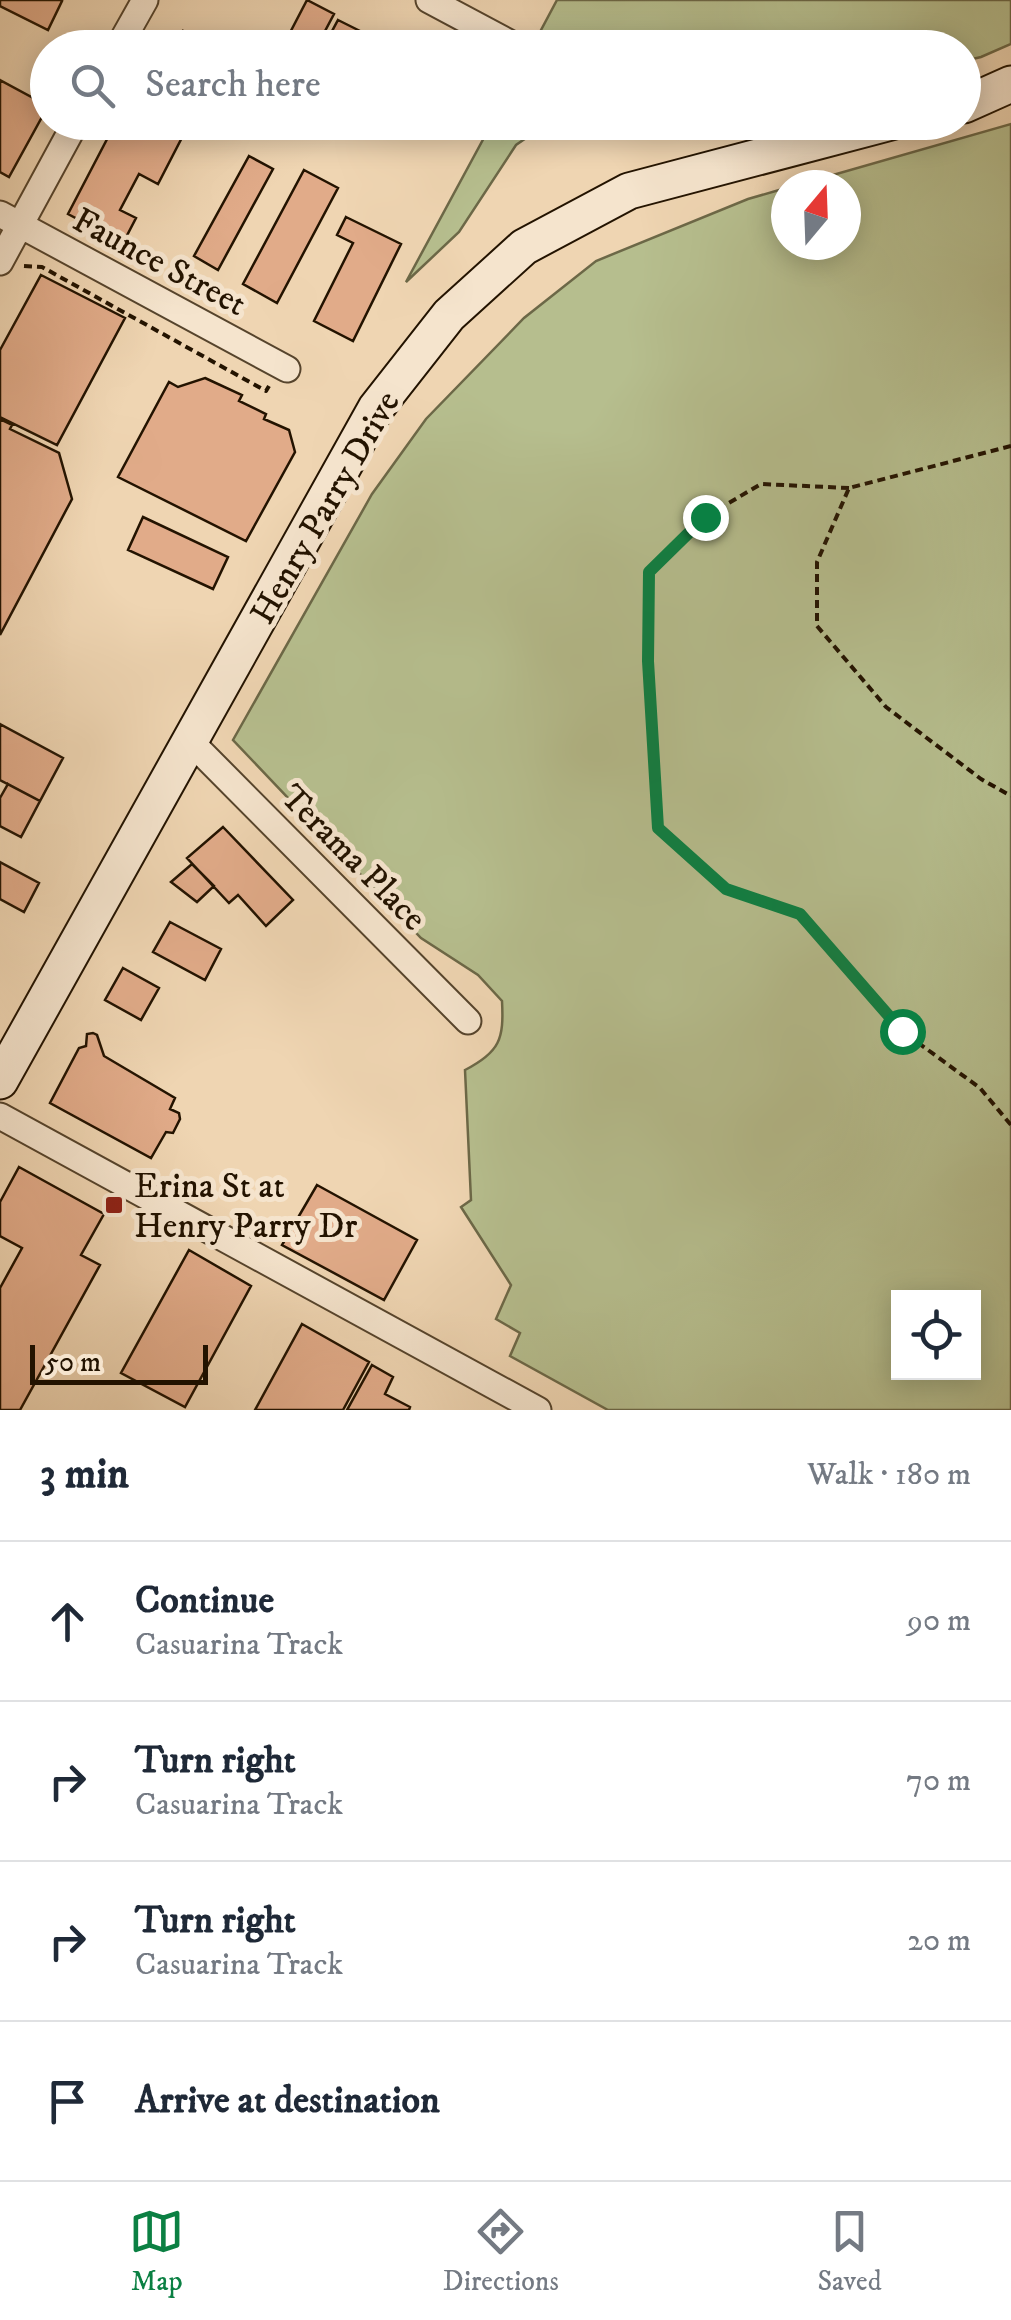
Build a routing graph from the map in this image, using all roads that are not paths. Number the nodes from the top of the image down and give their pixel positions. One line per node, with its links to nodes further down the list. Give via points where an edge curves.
1 (144, 0): 3 (street)
2 (429, 0): 4 (street)
3 (128, 30)
4 (485, 30)
5 (1011, 84): 6 (main road)
6 (981, 97)
7 (64, 140): 9 (street)
8 (823, 140): 12 (main road, Henry Parry Drive, via 629,192 524,246 448,315 376,408)
9 (10, 220): 10 (street); 11 (street, Faunce Street)
10 (10, 265)
11 (283, 367)
12 (190, 741): 13 (street, Terama Place); 14 (main road, Henry Parry Drive)
13 (468, 1021)
14 (0, 1082)
15 (0, 1116): 16 (street)
16 (538, 1410)

